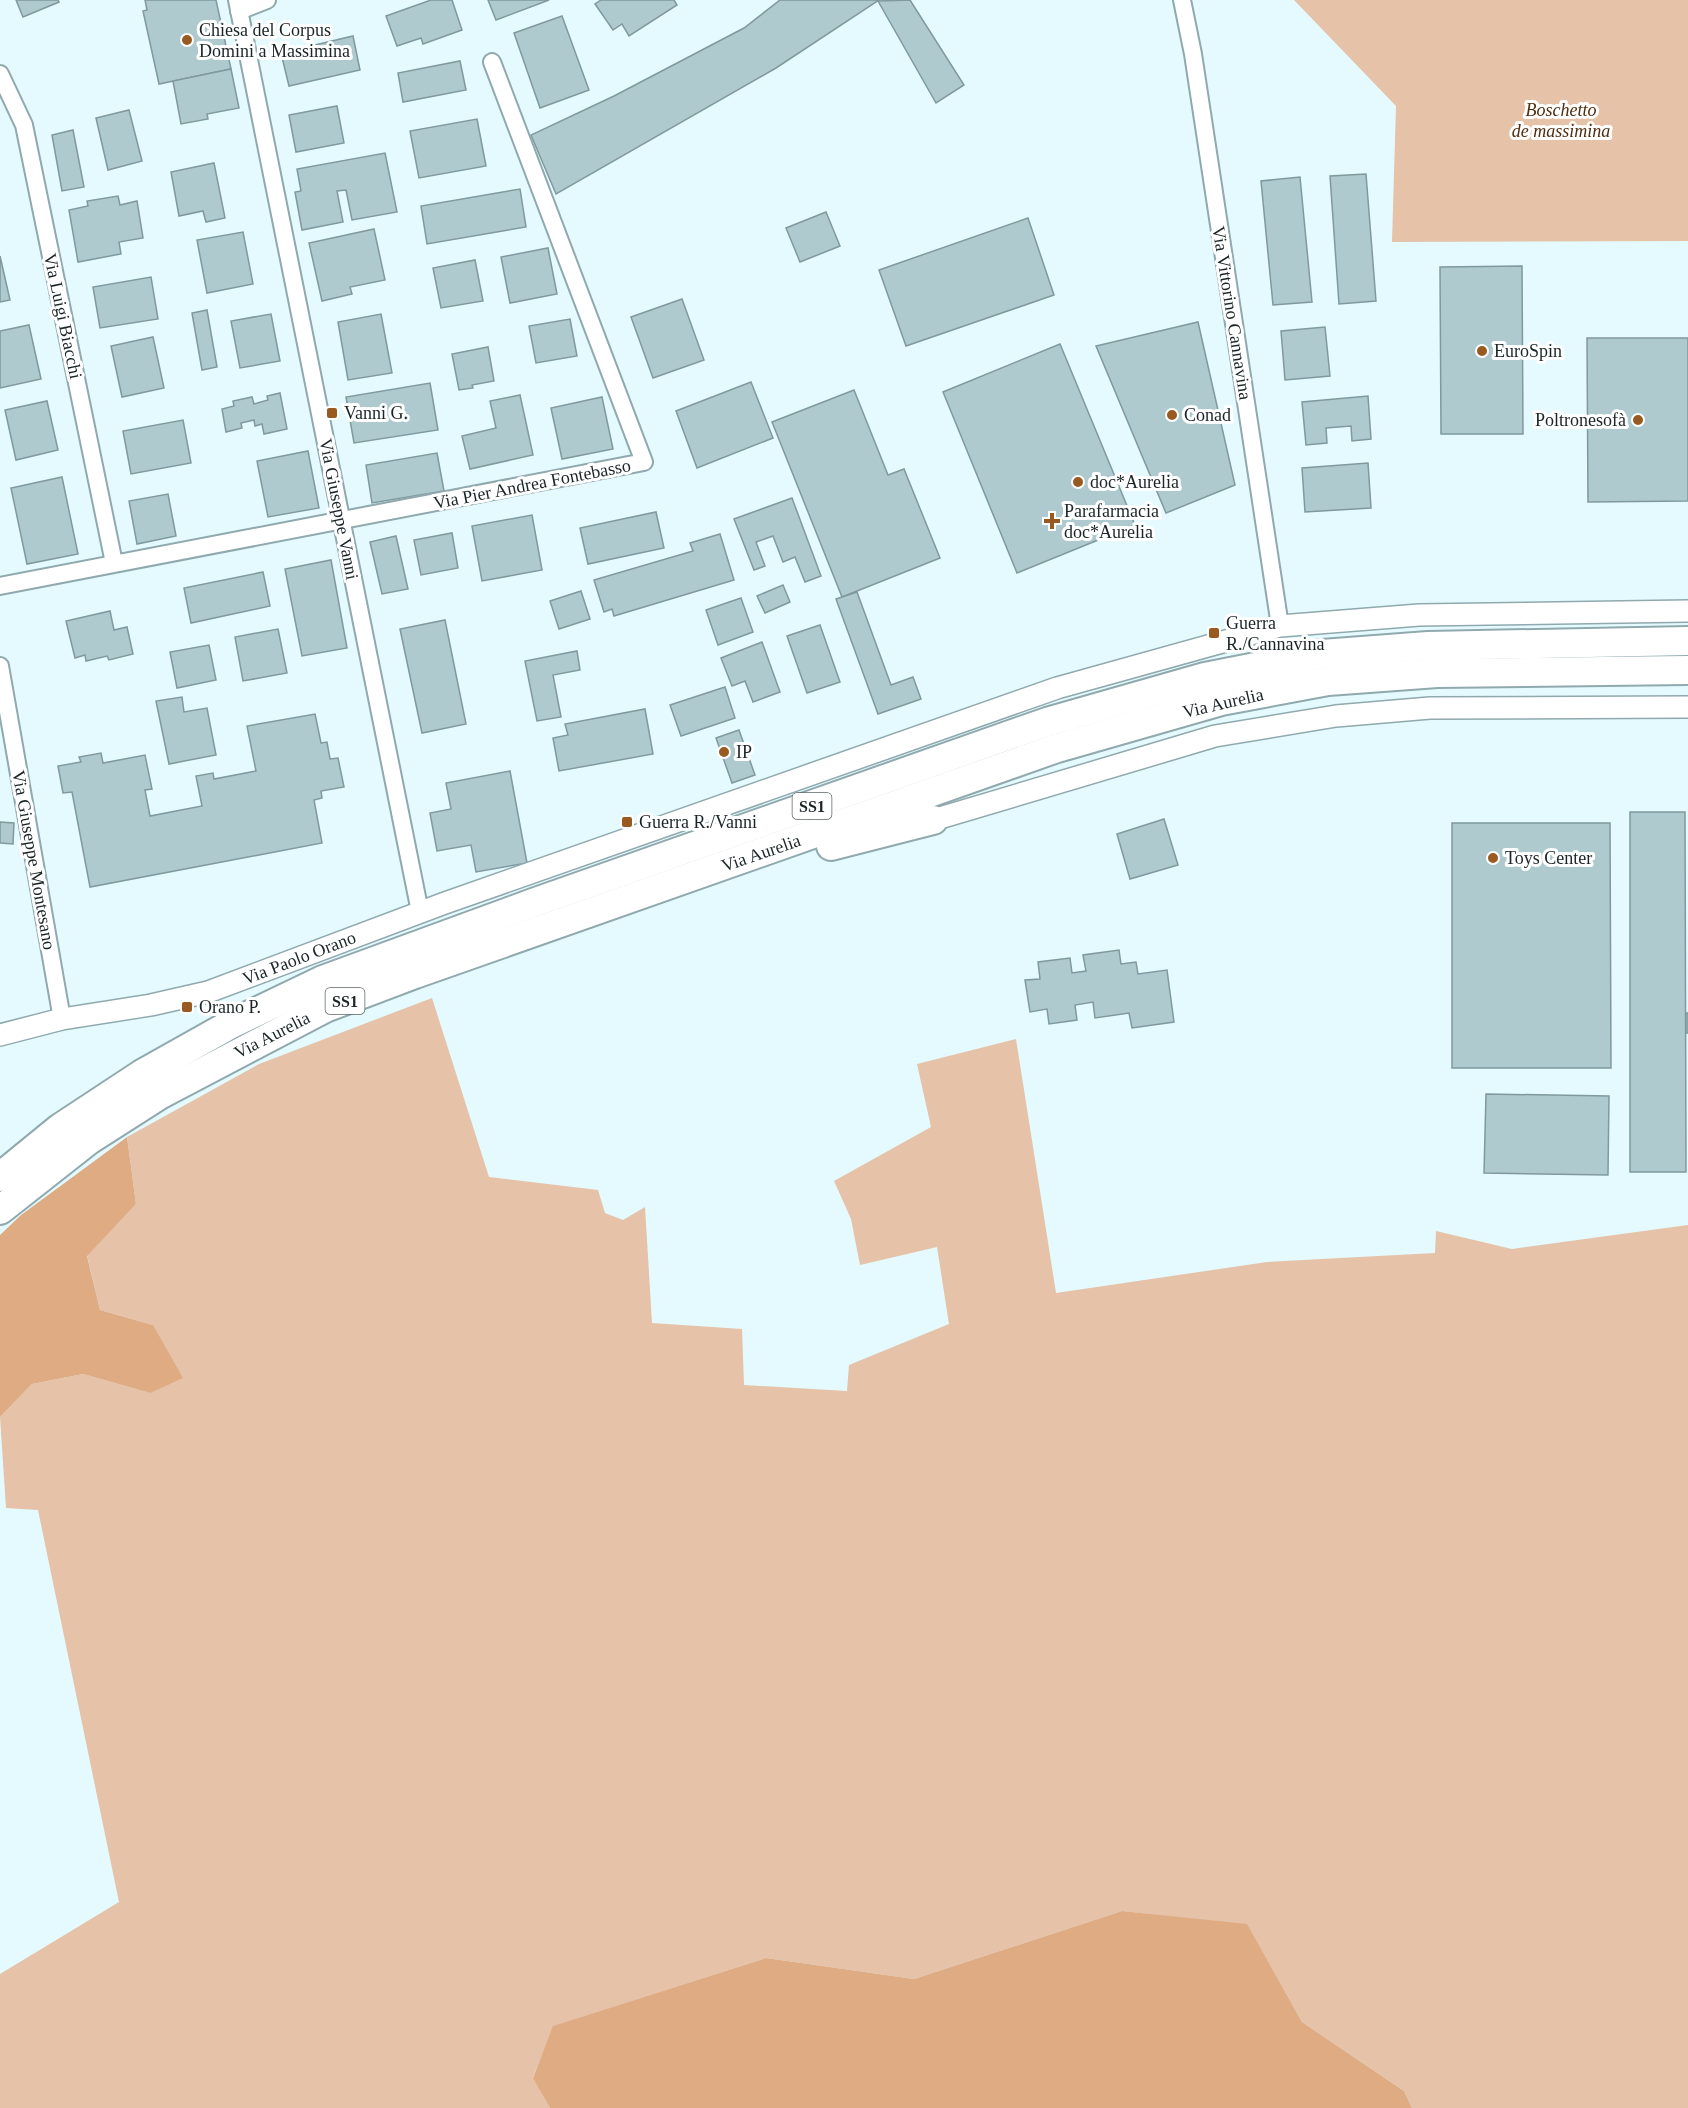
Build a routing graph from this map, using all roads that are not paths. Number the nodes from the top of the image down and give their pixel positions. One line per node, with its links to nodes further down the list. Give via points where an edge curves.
1 (267, 0): 3 (street)
2 (1182, 0): 10 (street, Via Vittorino Cannavina)
3 (238, 5): 6 (street, Via Giuseppe Vanni)
4 (492, 62): 6 (street, Via Pier Andrea Fontebasso, via 644,462)
5 (0, 74): 7 (street, Via Luigi Biacchi, via 24,125)
6 (342, 521): 7 (street, Via Pier Andrea Fontebasso); 17 (street, Via Giuseppe Vanni)
7 (114, 563): 8 (street, Via Pier Andrea Fontebasso)
8 (0, 586)
9 (1688, 611): 10 (street, via 1419,615)
10 (1280, 626): 17 (street, via 1057,688)
11 (1688, 641): 20 (highway, Via Aurelia / SS1, via 1428,646 1322,654 1205,677 1047,722 323,980 231,1024 142,1074 60,1128)
12 (0, 666): 18 (street, Via Giuseppe Montesano)
13 (1688, 670): 16 (highway, Via Aurelia / SS1, via 1437,673 1328,681 1221,701 1057,748)
14 (1688, 707): 15 (street, Via Aurelia, via 1430,708 1336,716 1215,736)
15 (933, 820): 16 (highway, via 779,858)
16 (726, 866): 21 (highway, Via Aurelia / SS1, via 325,1008 161,1094 89,1140)
17 (420, 912): 18 (street, Via Paolo Orano, via 208,992)
18 (62, 1019): 19 (street, Via Paolo Orano)
19 (0, 1035)
20 (0, 1177)
21 (0, 1210)

